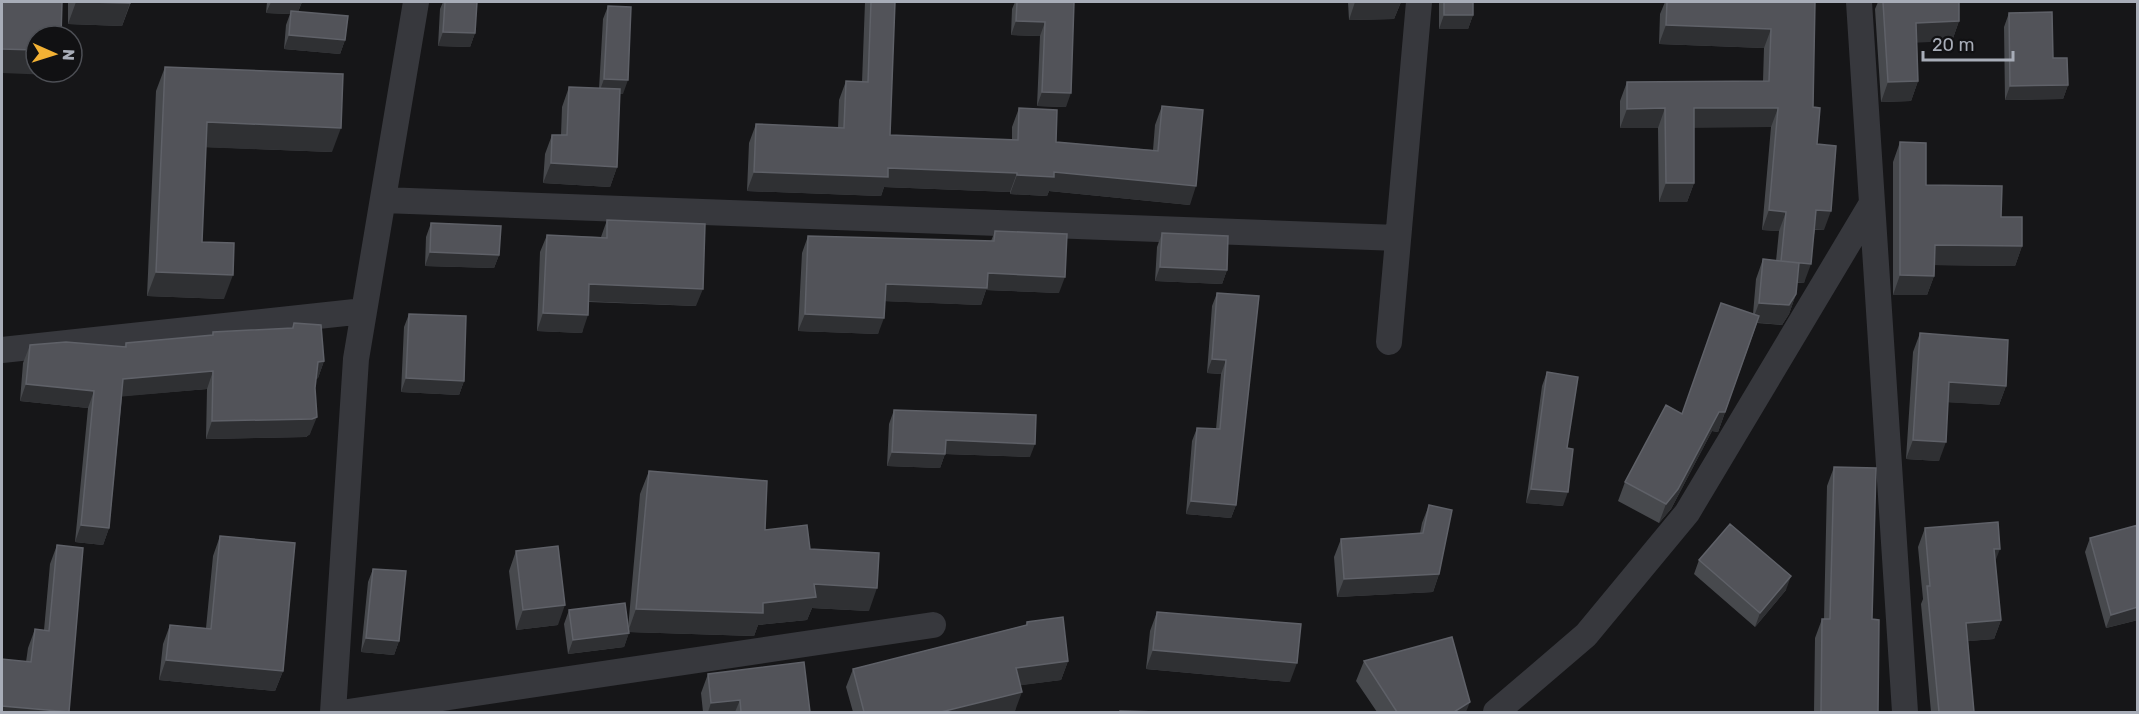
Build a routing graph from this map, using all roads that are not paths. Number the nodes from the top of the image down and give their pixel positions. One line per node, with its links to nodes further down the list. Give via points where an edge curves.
1 (416, 2): 4 (street)
2 (1419, 2): 6 (street)
3 (1859, 2): 5 (street)
4 (383, 200): 6 (street); 7 (street)
5 (1871, 205): 13 (street, via 1687,513 1586,635); 14 (street)
6 (1398, 238): 8 (street)
7 (364, 311): 9 (street); 11 (street, via 356,359)
8 (1389, 342)
9 (2, 350)
10 (933, 625): 12 (street)
11 (333, 712)
12 (348, 712)
13 (1496, 712)
14 (1905, 712)

